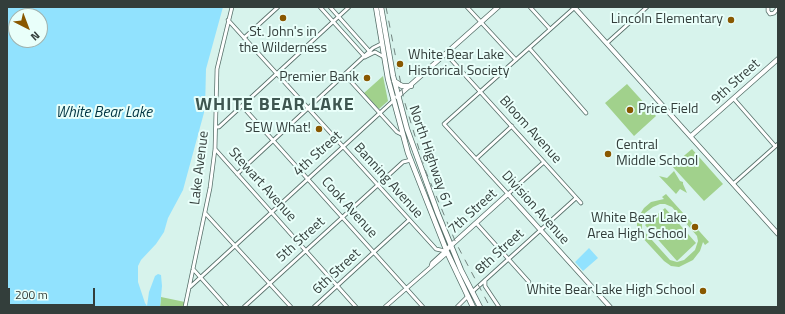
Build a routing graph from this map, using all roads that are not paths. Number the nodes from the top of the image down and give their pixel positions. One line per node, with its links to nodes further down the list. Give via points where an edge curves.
1 (232, 7): 16 (street, Lake Avenue)
2 (278, 7): 20 (street)
3 (320, 7): 17 (street)
4 (330, 7): 15 (street)
5 (349, 7): 15 (street)
6 (376, 7): 22 (main road, North Highway 61)
7 (381, 7): 24 (main road, North Highway 61)
8 (467, 7): 18 (street)
9 (498, 7): 18 (street, 4th Street)
10 (530, 7): 19 (street)
11 (574, 7): 19 (street); 21 (street)
12 (647, 7): 21 (street)
13 (768, 7): 14 (street, via 770,14)
14 (778, 8)
15 (339, 16): 17 (street); 25 (street)
16 (228, 20): 20 (street, Banning Avenue); 44 (street, Lake Avenue, via 217,69)
17 (332, 22): 27 (street); 31 (street)
18 (481, 22): 26 (street, 4th Street); 30 (street)
19 (550, 29): 23 (street)
20 (244, 38): 31 (street, Banning Avenue)
21 (607, 43): 46 (street)
22 (381, 44): 24 (main road); 25 (street); 28 (main road, North Highway 61)
23 (530, 49): 30 (street); 41 (street)
24 (388, 50): 33 (main road, North Highway 61)
25 (371, 52): 27 (street); 28 (street, via 377,52)
26 (446, 54): 34 (street, 4th Street); 35 (street, Bloom Avenue)
27 (365, 57): 32 (street)
28 (384, 58): 38 (main road, North Highway 61)
29 (778, 59): 37 (street, 9th Street)
30 (516, 60): 35 (street)
31 (276, 74): 39 (street); 40 (street, Banning Avenue)
32 (345, 75): 40 (street); 42 (street)
33 (394, 81): 34 (main road, via 402,86); 36 (main road, North Highway 61)
34 (410, 86): 36 (street, 4th Street)
35 (481, 91): 43 (street, Bloom Avenue); 51 (street, Division Avenue, via 444,124)
36 (398, 97): 38 (street, 4th Street); 54 (main road, North Highway 61)
37 (734, 99): 46 (street, 9th Street); 48 (street)
38 (393, 101): 42 (street, 4th Street); 45 (main road, North Highway 61)
39 (242, 106): 44 (street); 47 (street, Cook Avenue)
40 (309, 108): 47 (street); 49 (street, Banning Avenue)
41 (586, 113)
42 (380, 114): 45 (street); 49 (street, 4th Street)
43 (512, 126): 51 (street); 53 (street, Bloom Avenue)
44 (216, 127): 50 (street, Lake Avenue)
45 (403, 135): 52 (main road, North Highway 61)
46 (691, 136): 57 (street)
47 (273, 141): 55 (street); 56 (street, Cook Avenue)
48 (777, 145): 57 (street)
49 (343, 147): 56 (street, 4th Street); 58 (street, Banning Avenue)
50 (215, 149): 55 (street, Stewart Avenue); 63 (street, Lake Avenue)
51 (476, 159): 59 (street, Division Avenue)
52 (411, 160): 54 (main road); 58 (street, 5th Street, via 403,162); 73 (main road, North Highway 61)
53 (544, 162): 59 (street, 7th Street); 60 (street, Bloom Avenue)
54 (418, 164): 70 (main road, North Highway 61)
55 (237, 174): 62 (street, Stewart Avenue)
56 (308, 179): 62 (street, 4th Street); 64 (street, Cook Avenue)
57 (733, 184): 68 (street)
58 (378, 185): 64 (street, 5th Street); 65 (street, Banning Avenue)
59 (508, 194): 66 (street, 7th Street); 67 (street, Division Avenue)
60 (576, 198): 61 (street, Bloom Avenue); 67 (street, 8th Street)
61 (581, 203)
62 (271, 212): 69 (street, 4th Street); 72 (street, Stewart Avenue)
63 (205, 213): 69 (street); 78 (street, Lake Avenue)
64 (343, 217): 72 (street, 5th Street); 74 (street, Cook Avenue)
65 (409, 220): 71 (street, Banning Avenue); 74 (street, 6th Street)
66 (477, 224): 70 (street, 7th Street); 76 (street)
67 (540, 230): 76 (street, 8th Street); 100 (street, Division Avenue)
68 (778, 234)
69 (235, 245): 79 (street, 4th Street); 82 (street)
70 (451, 246): 73 (street, 7th Street); 86 (main road, North Highway 61)
71 (436, 249): 73 (street); 75 (street)
72 (306, 250): 82 (street, 5th Street); 83 (street, Stewart Avenue)
73 (446, 251): 75 (street, 7th Street); 77 (street, 7th Street); 87 (main road, North Highway 61)
74 (374, 253): 83 (street, 6th Street); 85 (street, Cook Avenue)
75 (437, 258): 77 (street, 7th Street)
76 (508, 259): 80 (street, 8th Street); 81 (street)
77 (431, 266): 85 (street, 7th Street)
78 (194, 269): 79 (street); 84 (street, Lake Avenue)
79 (201, 277): 84 (street, 4th Street); 89 (street)
80 (485, 280): 86 (street, 8th Street); 99 (street)
81 (529, 282)
82 (270, 283): 90 (street, 5th Street); 91 (street)
83 (337, 286): 92 (street, 6th Street); 93 (street, Stewart Avenue)
84 (190, 287): 88 (street, Lake Avenue)
85 (406, 288): 94 (street, 7th Street); 95 (street, Cook Avenue)
86 (472, 292): 87 (street, 8th Street); 98 (main road, North Highway 61)
87 (467, 296): 96 (street, 8th Street); 97 (main road, North Highway 61)
88 (185, 307)
89 (227, 307)
90 (244, 307)
91 (291, 307)
92 (314, 307)
93 (356, 307)
94 (385, 307)
95 (423, 307)
96 (456, 307)
97 (473, 307)
98 (480, 307)
99 (499, 307)
100 (610, 307)

